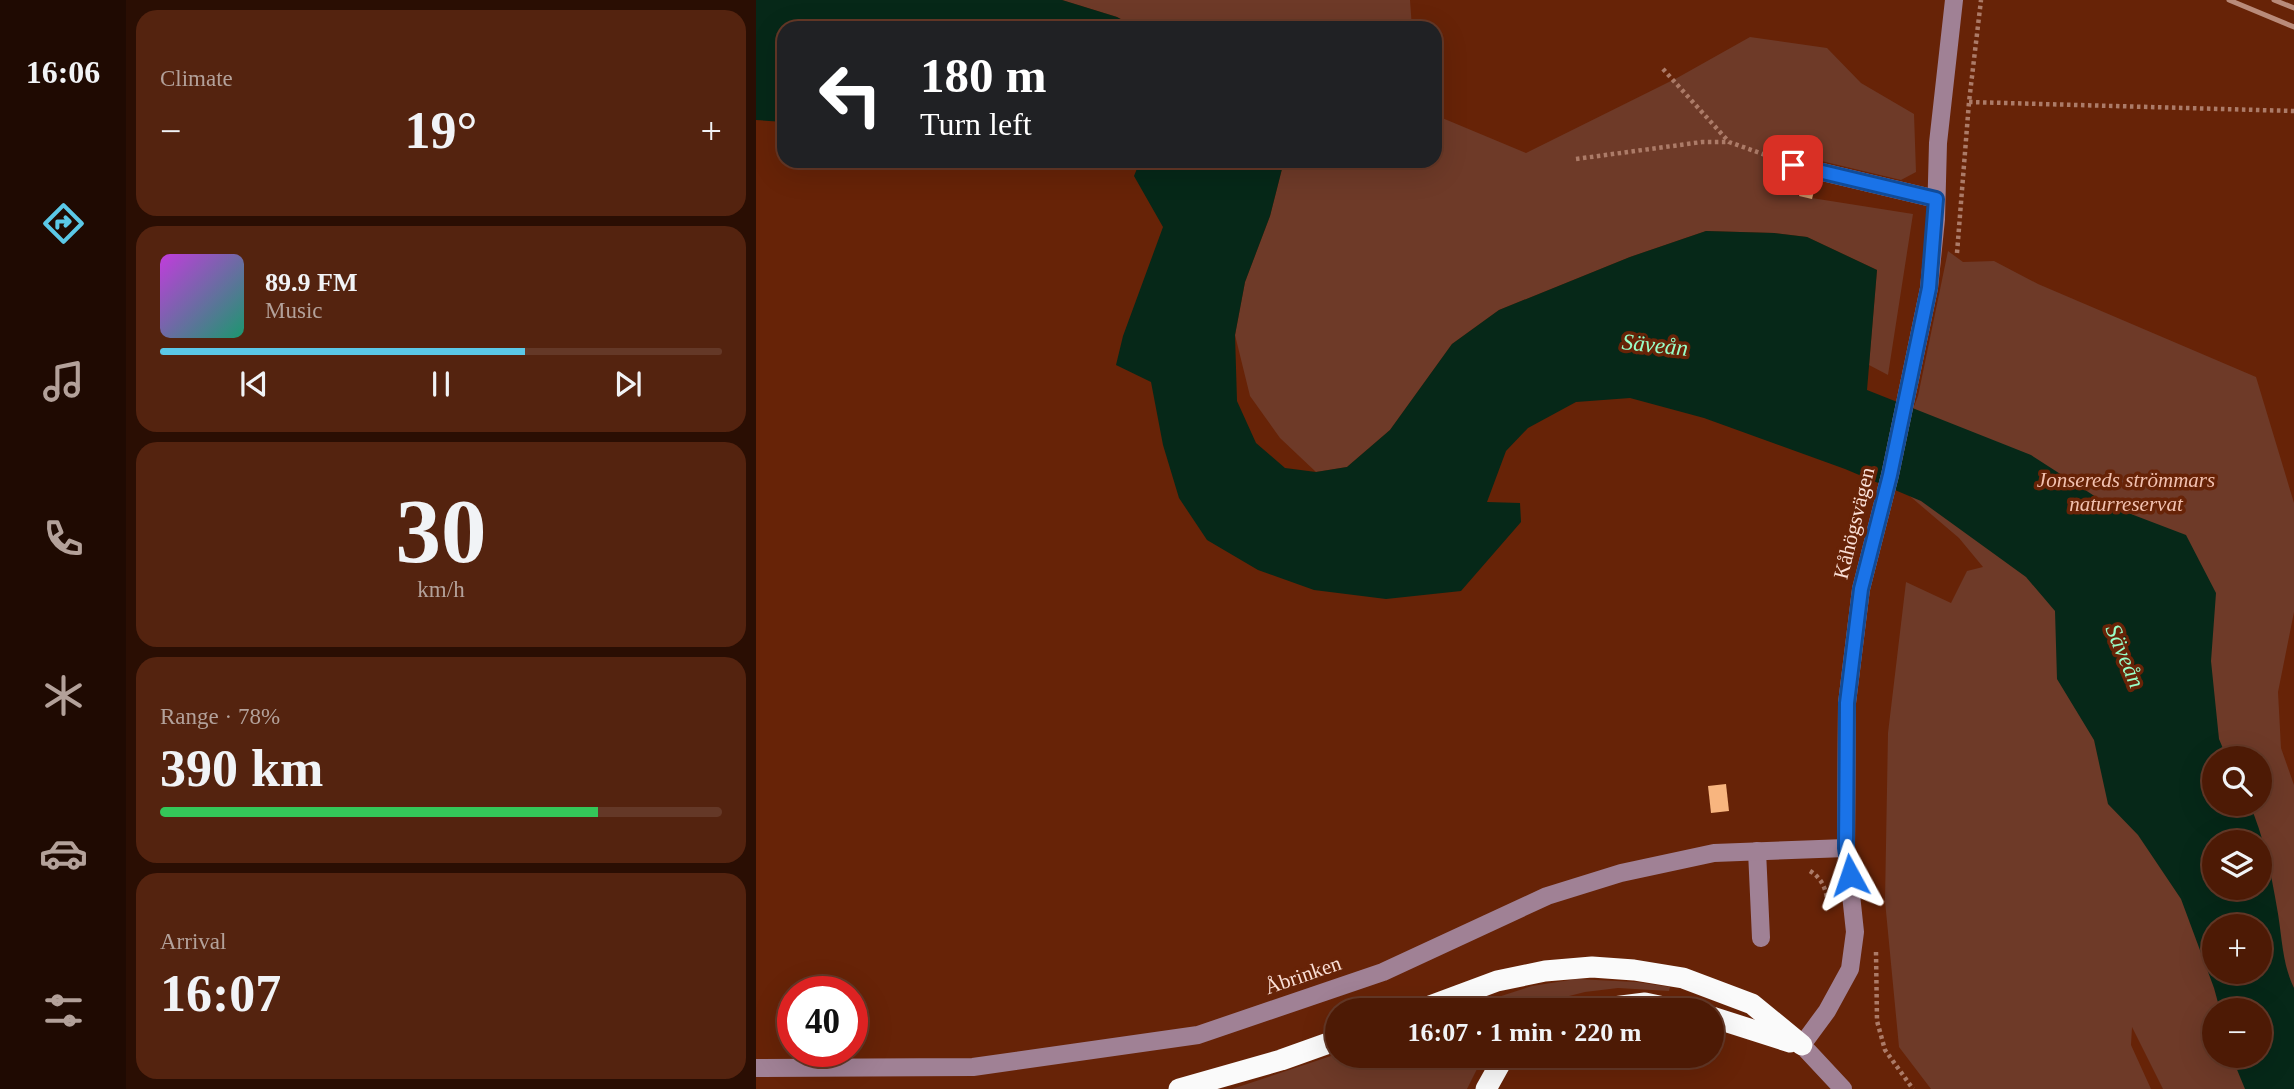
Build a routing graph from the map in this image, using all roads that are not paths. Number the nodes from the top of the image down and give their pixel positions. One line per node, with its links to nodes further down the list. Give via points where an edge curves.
1 (1954, 0): 3 (street, Kåhögsvägen)
2 (1793, 165): 3 (street)
3 (1936, 199): 4 (street, Kåhögsvägen, via 1929,288 1861,589 1847,703)
4 (1846, 848): 5 (street, Åbrinken); 10 (street, Kåhögsvägen, via 1855,932 1850,969)
5 (1757, 851): 6 (street); 11 (street, Åbrinken, via 1657,863 1559,892 1383,972 1198,1035 973,1067)
6 (1761, 938)
7 (1451, 998): 10 (highway, via 1497,981 1545,971 1634,970 1683,978 1752,1004)
8 (1724, 1021): 10 (highway)
9 (1325, 1044): 13 (highway)
10 (1802, 1045): 15 (street)
11 (756, 1068)
12 (1498, 1068): 14 (highway)
13 (1179, 1089)
14 (1486, 1089)
15 (1843, 1089)

